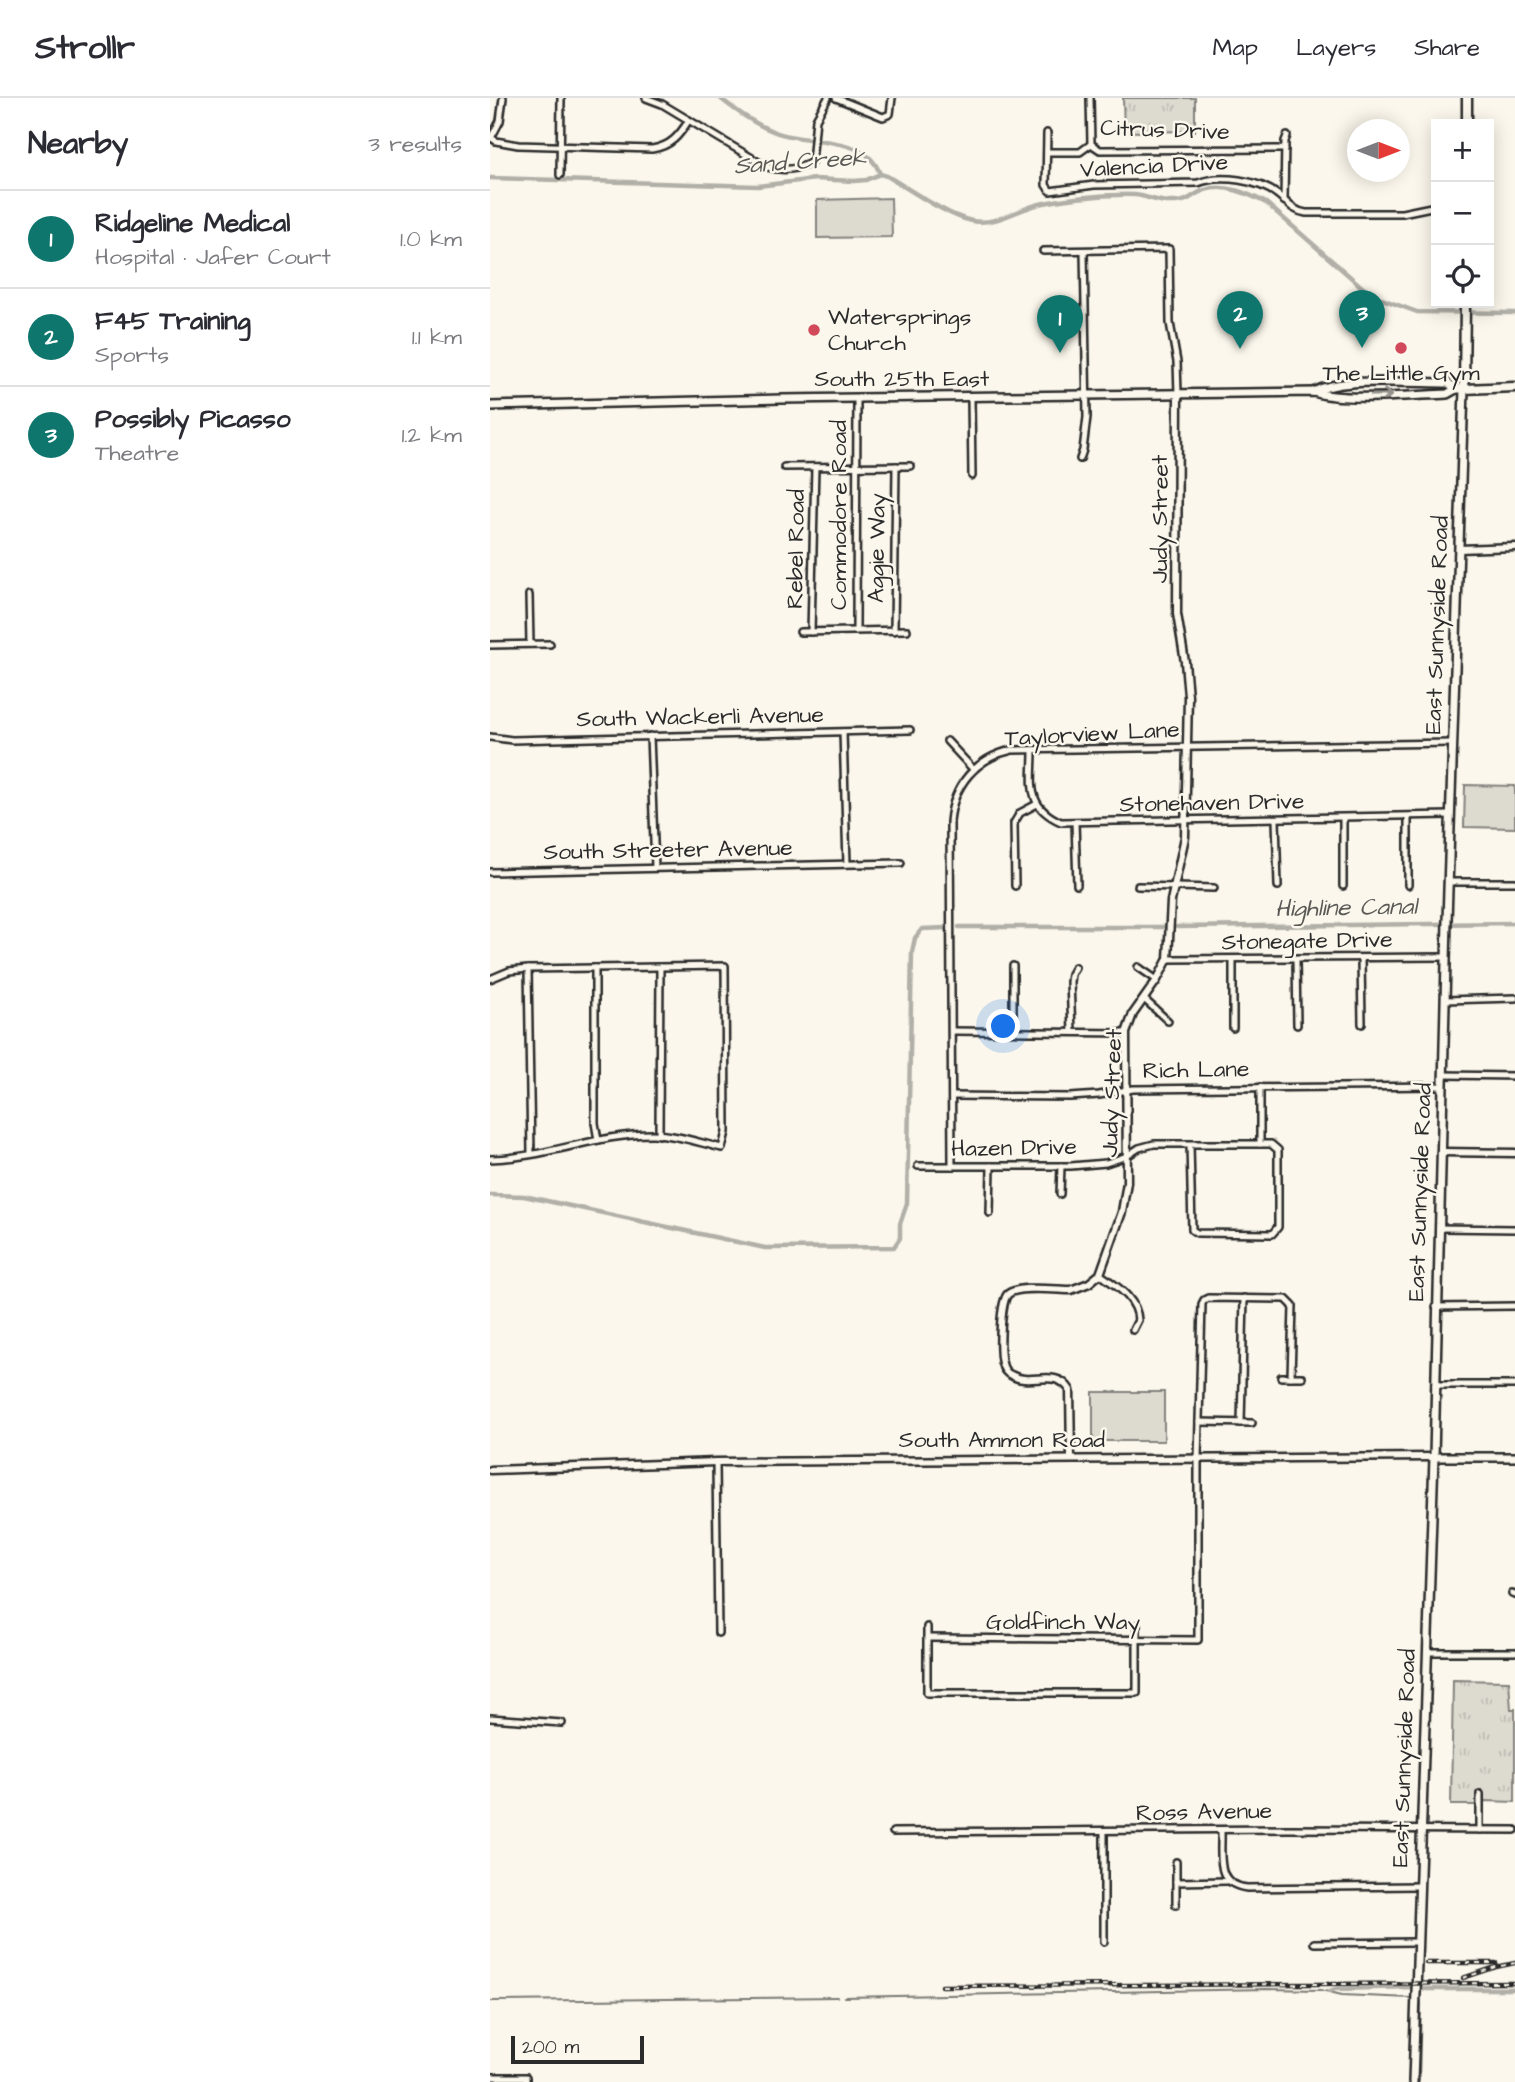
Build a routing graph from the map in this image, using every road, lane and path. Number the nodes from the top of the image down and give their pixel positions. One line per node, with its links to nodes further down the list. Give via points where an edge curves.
1 (503, 98): 13 (street, via 500,121)
2 (561, 98): 15 (street)
3 (646, 98): 10 (street)
4 (828, 98): 10 (street, via 816,119 812,162 781,170 767,167)
5 (836, 98): 6 (street, via 879,116 887,116)
6 (892, 98)
7 (1090, 98): 14 (street)
8 (1467, 98): 9 (main road)
9 (1467, 119)
10 (689, 120): 15 (street, via 663,147)
11 (1047, 133): 17 (street, Valencia Drive)
12 (1287, 136): 16 (street)
13 (491, 137): 15 (street, via 518,145)
14 (1091, 144): 16 (street, Citrus Drive, via 1100,150); 17 (street, Citrus Drive, via 1080,152)
15 (561, 146): 18 (street)
16 (1285, 149): 19 (street)
17 (1047, 152): 19 (street, Valencia Drive, via 1046,185 1050,191 1239,179 1274,192)
18 (560, 175)
19 (1284, 201): 20 (street, Valencia Drive, via 1306,213 1402,213)
20 (1431, 207)
21 (1044, 251): 22 (street)
22 (1084, 251): 27 (street, via 1169,250 1170,323); 28 (street)
23 (1465, 309): 25 (main road, East Sunnyside Road)
24 (1515, 387): 25 (main road, South 25th East)
25 (1460, 389): 26 (main road, South 25th East, one-way to 25, via 1360,396 1447,394); 26 (main road, South 25th East, via 1448,383 1384,383 1324,386); 40 (main road, East Sunnyside Road)
26 (1314, 392): 27 (main road, South 25th East)
27 (1178, 394): 28 (main road, South 25th East); 56 (street, Judy Street, via 1177,614 1188,682)
28 (1086, 396): 30 (main road, South 25th East); 32 (street)
29 (858, 398): 30 (main road, South 25th East); 31 (main road, South 25th East); 33 (street, Commodore Road)
30 (971, 398): 38 (street)
31 (490, 407)
32 (1080, 459)
33 (857, 466): 34 (street); 37 (street); 43 (street, Commodore Road)
34 (896, 466): 35 (street); 44 (street, Aggie Way)
35 (910, 466)
36 (784, 467): 37 (street)
37 (815, 467): 46 (street, Rebel Road)
38 (972, 476)
39 (1515, 547): 40 (street)
40 (1459, 549): 55 (main road, East Sunnyside Road)
41 (529, 595): 47 (street)
42 (907, 630): 44 (street)
43 (856, 631): 44 (street); 46 (street)
44 (894, 631)
45 (800, 632): 46 (street)
46 (811, 632)
47 (530, 644): 48 (street); 49 (street)
48 (550, 644)
49 (490, 645)
50 (910, 730): 51 (street, South Wackerli Avenue)
51 (843, 732): 52 (street, South Wackerli Avenue); 67 (street)
52 (650, 736): 53 (street, South Wackerli Avenue); 68 (street)
53 (490, 737)
54 (947, 741): 58 (street)
55 (1453, 743): 56 (street, Taylorview Lane); 60 (main road, East Sunnyside Road)
56 (1188, 747): 57 (street, Taylorview Lane); 64 (street, Judy Street)
57 (1033, 750): 58 (street, Taylorview Lane, via 1004,752); 59 (street)
58 (973, 769): 101 (street, Taylorview Lane, via 958,788 951,808)
59 (1037, 804): 65 (street, Stonehaven Drive, via 1048,817); 74 (street, via 1020,813 1014,823)
60 (1450, 815): 61 (street, Stonehaven Drive); 70 (main road, East Sunnyside Road)
61 (1408, 817): 62 (street, Stonehaven Drive); 73 (street)
62 (1342, 818): 63 (street, Stonehaven Drive); 77 (street)
63 (1276, 819): 64 (street, Stonehaven Drive); 76 (street)
64 (1186, 821): 65 (street, Stonehaven Drive); 78 (street, Judy Street)
65 (1075, 822): 72 (street)
66 (901, 863): 67 (street, South Streeter Avenue)
67 (847, 864): 68 (street, South Streeter Avenue)
68 (655, 868): 69 (street, South Streeter Avenue)
69 (490, 872)
70 (1448, 882): 71 (street); 80 (main road, East Sunnyside Road)
71 (1515, 882)
72 (1077, 885)
73 (1408, 885)
74 (1015, 886)
75 (1138, 886): 78 (street)
76 (1278, 886)
77 (1343, 886)
78 (1175, 887): 79 (street); 82 (street, Judy Street)
79 (1214, 888)
80 (1446, 957): 81 (street, Stonegate Drive); 95 (main road, East Sunnyside Road)
81 (1361, 958): 84 (street, Stonegate Drive); 97 (street)
82 (1168, 959): 83 (street, Stonegate Drive); 92 (street, Judy Street)
83 (1233, 960): 84 (street, Stonegate Drive); 99 (street)
84 (1296, 960): 98 (street)
85 (1013, 966): 100 (street)
86 (660, 967): 89 (street); 110 (street); 110 (street, via 725,966 726,1132 722,1148)
87 (1075, 967): 102 (street, via 1070,982)
88 (1138, 967): 92 (street)
89 (595, 968): 90 (street); 111 (street)
90 (528, 969): 91 (street); 116 (street)
91 (490, 979)
92 (1157, 980): 94 (street, Judy Street)
93 (1515, 998): 95 (street)
94 (1144, 999): 96 (street); 103 (street, Judy Street)
95 (1445, 1000): 104 (main road, East Sunnyside Road)
96 (1168, 1021)
97 (1362, 1024)
98 (1297, 1025)
99 (1233, 1028)
100 (1013, 1030): 101 (street); 102 (street)
101 (952, 1031): 109 (street, Taylorview Lane)
102 (1072, 1031): 103 (street)
103 (1126, 1032): 108 (street, Judy Street)
104 (1443, 1075): 105 (street); 106 (main road, East Sunnyside Road)
105 (1515, 1076)
106 (1443, 1086): 107 (street, Rich Lane); 114 (main road, East Sunnyside Road)
107 (1260, 1087): 108 (street, Rich Lane); 113 (street)
108 (1126, 1089): 109 (street, Rich Lane, via 1070,1097); 117 (street, Judy Street)
109 (952, 1096): 120 (street, Taylorview Lane)
110 (659, 1135): 111 (street)
111 (598, 1140): 116 (street)
112 (1190, 1144): 113 (street, Hazen Drive); 113 (street, via 1192,1230 1272,1234 1278,1227 1278,1150); 117 (street, Hazen Drive, via 1154,1144)
113 (1260, 1144)
114 (1441, 1152): 115 (street); 125 (main road, East Sunnyside Road)
115 (1515, 1153)
116 (531, 1154): 118 (street)
117 (1127, 1156): 122 (street, Hazen Drive, via 1106,1163); 127 (street, Judy Street, via 1122,1212)
118 (490, 1159)
119 (918, 1166): 120 (street, Hazen Drive)
120 (952, 1166): 121 (street, Hazen Drive)
121 (991, 1166): 122 (street, Hazen Drive); 124 (street)
122 (1061, 1166): 123 (street)
123 (1060, 1194)
124 (990, 1213)
125 (1439, 1228): 126 (street); 130 (main road, East Sunnyside Road)
126 (1515, 1229)
127 (1100, 1274): 131 (street, via 1135,1307 1138,1320); 142 (street, via 1071,1290 1016,1290 1007,1294 1002,1304 1005,1370 1016,1377 1059,1379 1070,1390)
128 (1244, 1298): 133 (street, via 1286,1299 1293,1306); 137 (street, via 1208,1298 1202,1304); 138 (street)
129 (1515, 1306): 130 (street)
130 (1436, 1307): 135 (main road, East Sunnyside Road)
131 (1133, 1330)
132 (1280, 1377): 133 (street)
133 (1291, 1377): 134 (street)
134 (1302, 1377)
135 (1435, 1385): 136 (street); 140 (main road, East Sunnyside Road)
136 (1515, 1385)
137 (1199, 1423): 138 (street); 143 (street)
138 (1241, 1423): 139 (street)
139 (1252, 1423)
140 (1434, 1457): 141 (main road, South Ammon Road); 143 (street, South Ammon Road); 151 (main road, East Sunnyside Road)
141 (1515, 1457)
142 (1071, 1459): 143 (street, South Ammon Road); 144 (street, South Ammon Road)
143 (1198, 1459): 150 (street, Goldfinch Way, via 1198,1640)
144 (716, 1462): 145 (street, South Ammon Road); 148 (street)
145 (490, 1470)
146 (1138, 1625): 150 (street)
147 (927, 1627): 149 (street)
148 (718, 1633)
149 (927, 1638): 150 (street, Goldfinch Way); 150 (street, via 927,1693 1137,1693)
150 (1137, 1640)
151 (1427, 1652): 152 (street); 156 (main road, East Sunnyside Road)
152 (1515, 1652)
153 (490, 1718): 154 (street)
154 (562, 1723)
155 (1480, 1794): 157 (street)
156 (1421, 1830): 157 (street, Ross Avenue); 160 (street, Ross Avenue); 165 (main road, East Sunnyside Road)
157 (1480, 1830): 158 (street, Ross Avenue)
158 (1515, 1830)
159 (1104, 1831): 160 (street, Ross Avenue); 161 (street, Ross Avenue); 167 (street)
160 (1221, 1831): 163 (street)
161 (893, 1832)
162 (1176, 1862): 164 (street)
163 (1227, 1881): 164 (street); 165 (street, via 1247,1888)
164 (1176, 1882): 166 (street)
165 (1419, 1886): 168 (main road, East Sunnyside Road)
166 (1176, 1905)
167 (1104, 1942)
168 (1417, 1942): 169 (street); 172 (main road, East Sunnyside Road)
169 (1314, 1943)
170 (490, 2077): 171 (street)
171 (526, 2080)
172 (1413, 2082)

